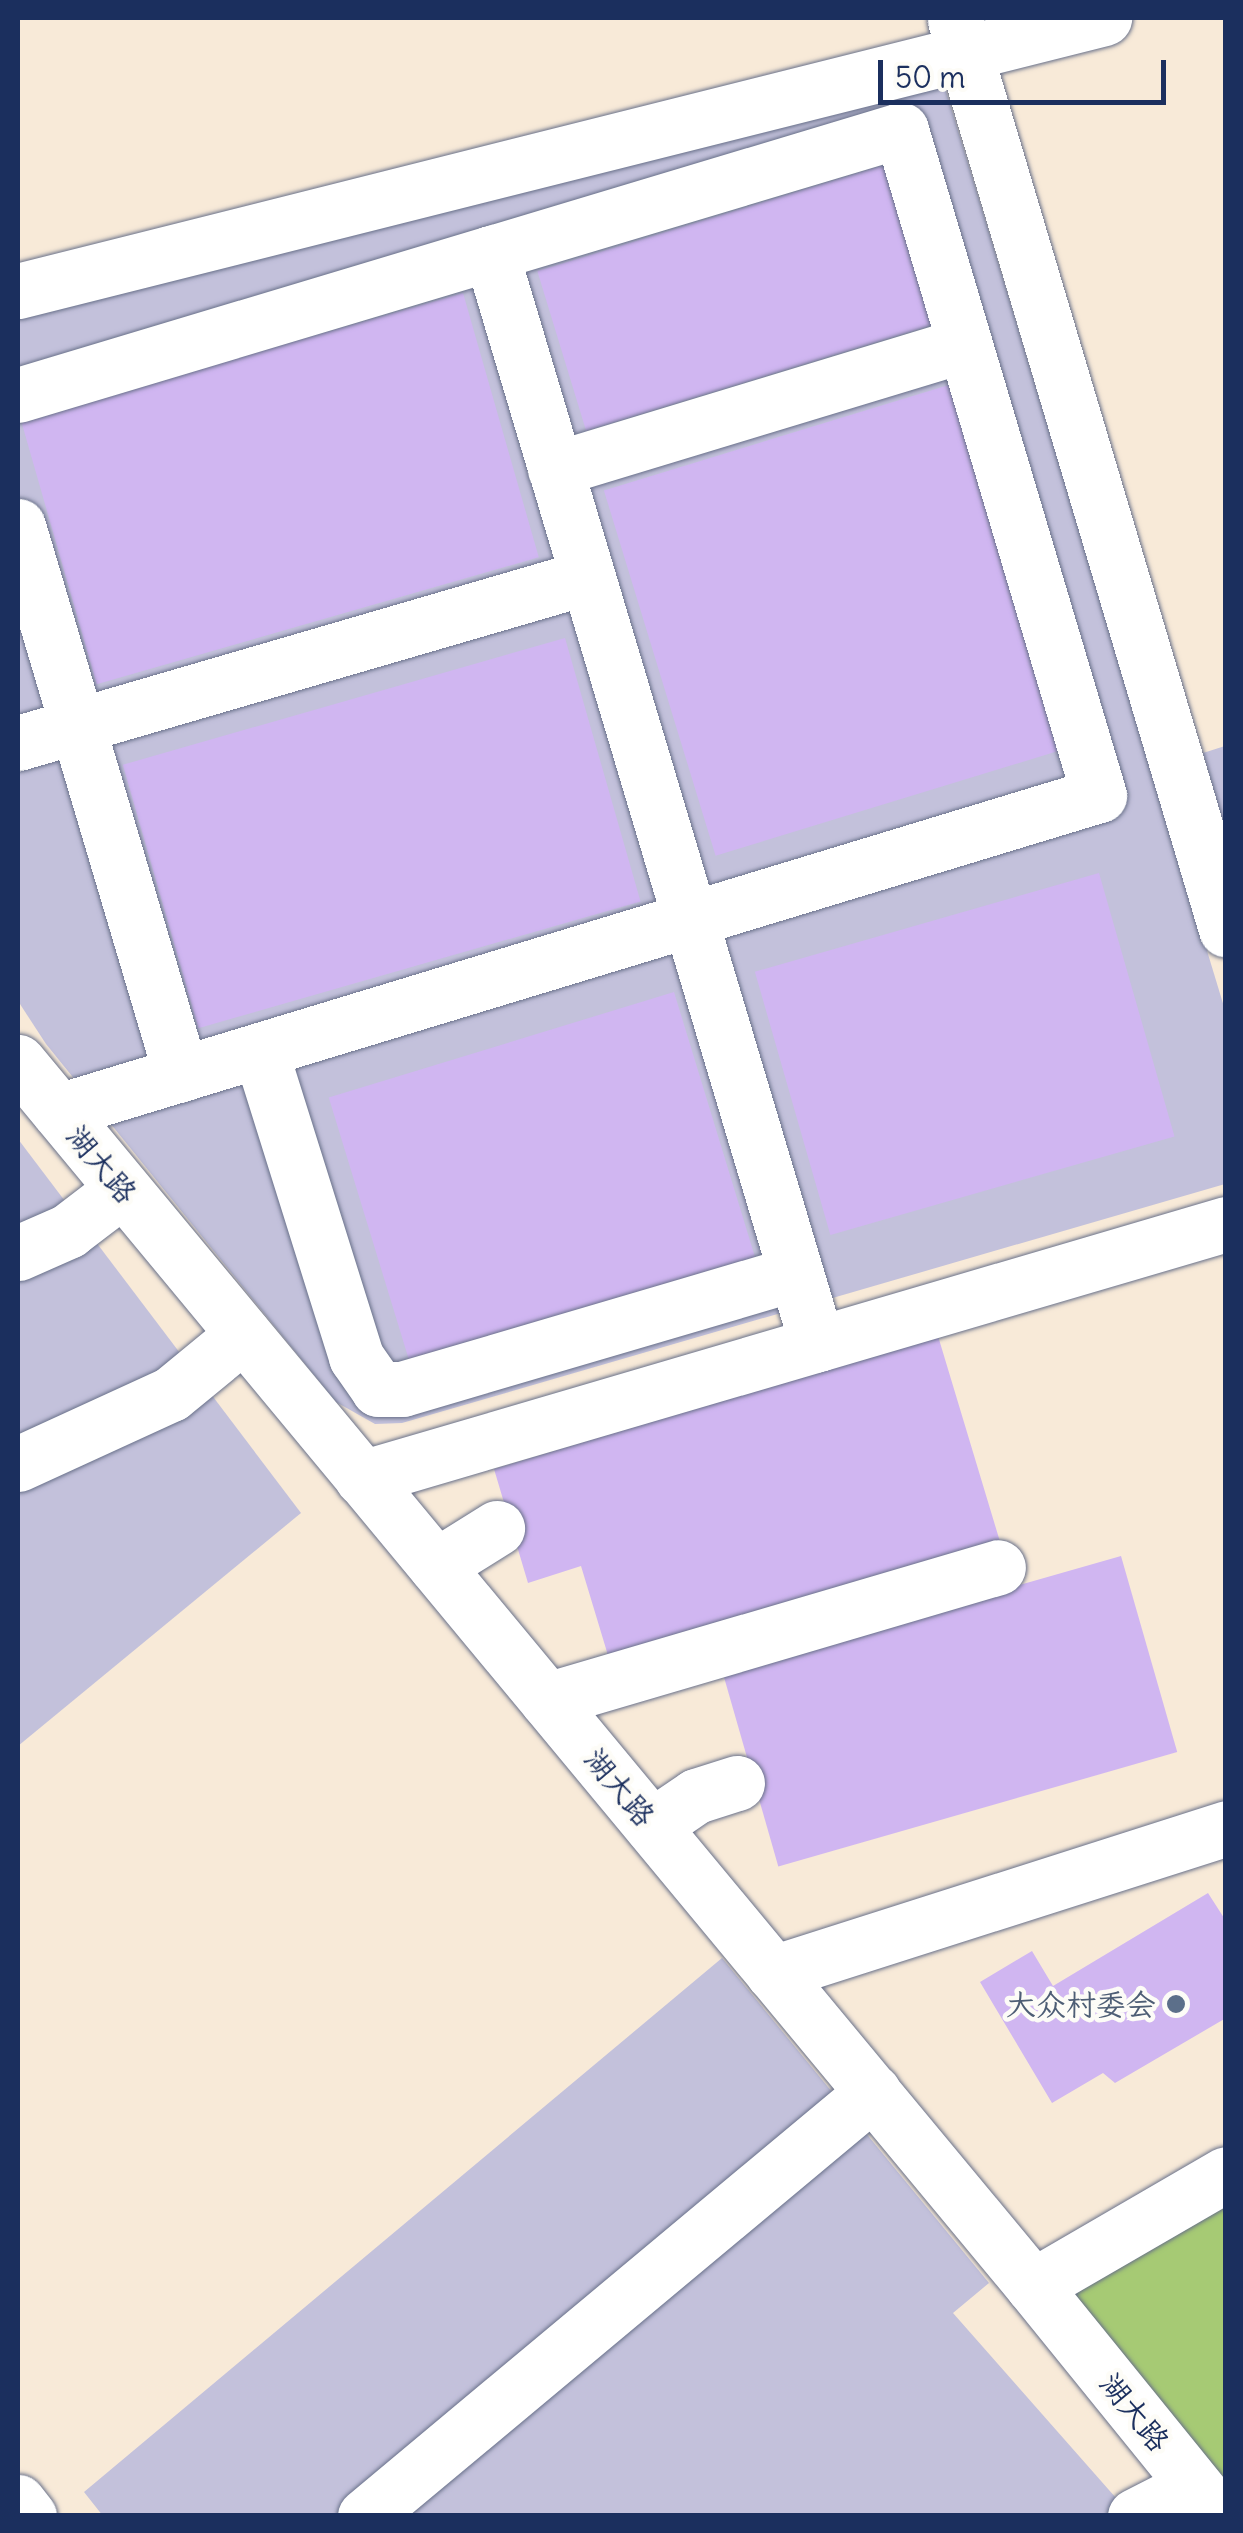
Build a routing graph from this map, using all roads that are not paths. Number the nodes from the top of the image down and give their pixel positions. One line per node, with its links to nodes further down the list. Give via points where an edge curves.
1 (1104, 18): 2 (street)
2 (959, 35): 4 (street); 7 (street)
3 (491, 253): 5 (street, via 900,130); 6 (street); 9 (street)
4 (18, 291)
5 (964, 345): 8 (street); 9 (street)
6 (18, 396)
7 (1069, 404): 8 (street); 14 (street)
8 (989, 427): 15 (street, via 1099,795)
9 (555, 469): 11 (street)
10 (18, 526): 12 (street)
11 (587, 578): 12 (street); 15 (street)
12 (77, 726): 13 (street); 19 (street)
13 (18, 743)
14 (1208, 804): 16 (street)
15 (688, 920): 17 (street); 24 (street)
16 (1226, 928)
17 (260, 1050): 19 (street); 24 (street, via 356,1357 378,1389 402,1389)
18 (18, 1062): 20 (street, 湖大路)
19 (181, 1074): 20 (street)
20 (59, 1112): 21 (street, 湖大路)
21 (123, 1189): 23 (street, via 68,1231); 25 (street, 湖大路)
22 (1226, 1224): 26 (street)
23 (18, 1253)
24 (795, 1273): 26 (street)
25 (244, 1334): 27 (street, via 170,1394); 28 (street, 湖大路)
26 (816, 1344): 28 (street)
27 (18, 1464)
28 (362, 1478): 30 (street, 湖大路)
29 (497, 1528): 30 (street)
30 (436, 1566): 32 (street, 湖大路)
31 (998, 1567): 32 (street)
32 (547, 1700): 34 (street, 湖大路)
33 (737, 1783): 34 (street, via 696,1796)
34 (652, 1826): 36 (street, 湖大路)
35 (1226, 1828): 36 (street)
36 (773, 1973): 37 (street, 湖大路)
37 (873, 2092): 39 (street, 湖大路); 43 (street)
38 (1226, 2174): 39 (street)
39 (1033, 2286): 40 (street, 湖大路)
40 (1206, 2501): 44 (street)
41 (18, 2502): 42 (street)
42 (29, 2516)
43 (365, 2516)
44 (1135, 2516)

